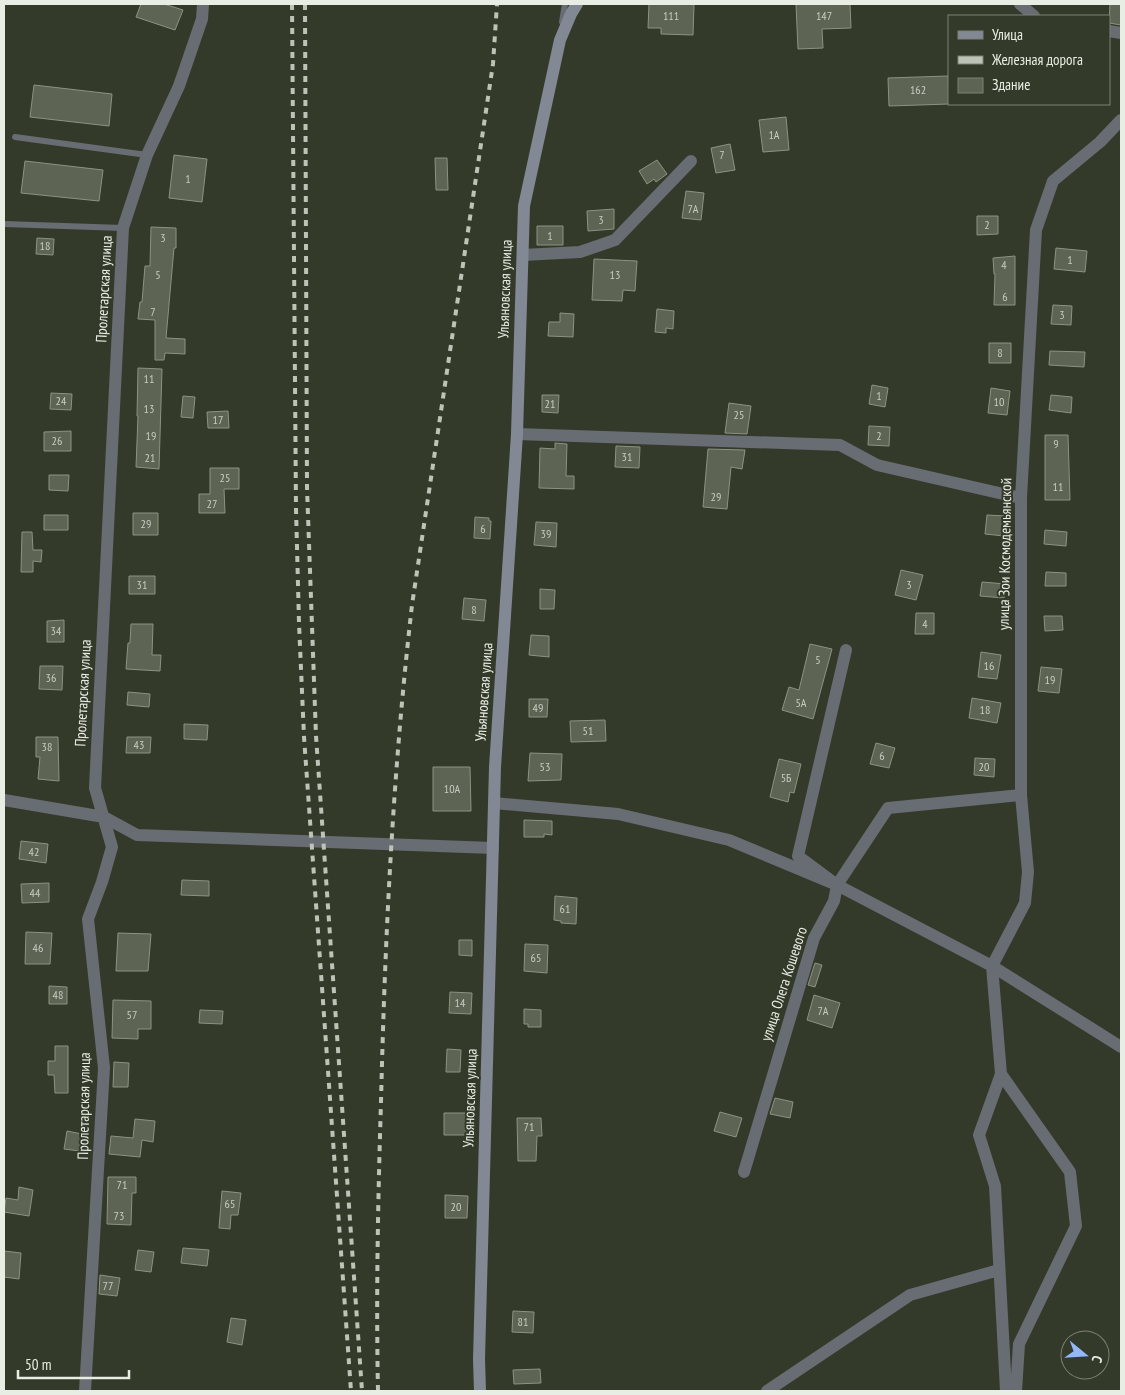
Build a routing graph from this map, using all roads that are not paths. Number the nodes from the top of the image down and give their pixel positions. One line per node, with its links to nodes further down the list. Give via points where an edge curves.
1 (203, 4): 9 (street, Пролетарская улица, via 202,19 179,86)
2 (565, 4): 6 (lane)
3 (577, 4): 6 (main road, Ульяновская улица)
4 (1020, 4): 5 (street)
5 (1030, 15)
6 (560, 40): 13 (main road, Ульяновская улица, via 524,206)
7 (1121, 120): 15 (street, улица Зои Космодемьянской, via 1053,182 1036,230)
8 (15, 137): 9 (lane)
9 (147, 155): 12 (street, Пролетарская улица)
10 (691, 161): 13 (street, via 615,240 580,252)
11 (4, 224): 12 (lane)
12 (123, 228): 20 (street, Пролетарская улица, via 95,788)
13 (523, 255): 14 (main road, Ульяновская улица)
14 (517, 434): 15 (street, via 840,445 877,465); 19 (main road, Ульяновская улица)
15 (1021, 498): 17 (street, улица Зои Космодемьянской)
16 (846, 650): 22 (street, via 798,856)
17 (1021, 795): 22 (street, via 888,808); 23 (street, улица Зои Космодемьянской, via 1028,872 1025,902)
18 (4, 800): 20 (street)
19 (494, 803): 21 (main road, Ульяновская улица); 22 (street, via 618,814 729,840)
20 (104, 818): 21 (street, via 137,835); 28 (street, Пролетарская улица, via 112,847 88,920 104,1068)
21 (493, 848): 29 (main road, Ульяновская улица)
22 (837, 885): 23 (street); 26 (street, улица Олега Кошевого, via 834,901 814,938)
23 (992, 966): 24 (street); 25 (street)
24 (1121, 1046)
25 (1001, 1074): 27 (street, via 979,1135 994,1186); 32 (street, via 1070,1172 1076,1226 1019,1344)
26 (744, 1172)
27 (999, 1270): 30 (street, via 910,1295); 31 (street)
28 (85, 1391)
29 (480, 1391)
30 (767, 1391)
31 (1006, 1391)
32 (1016, 1391)

